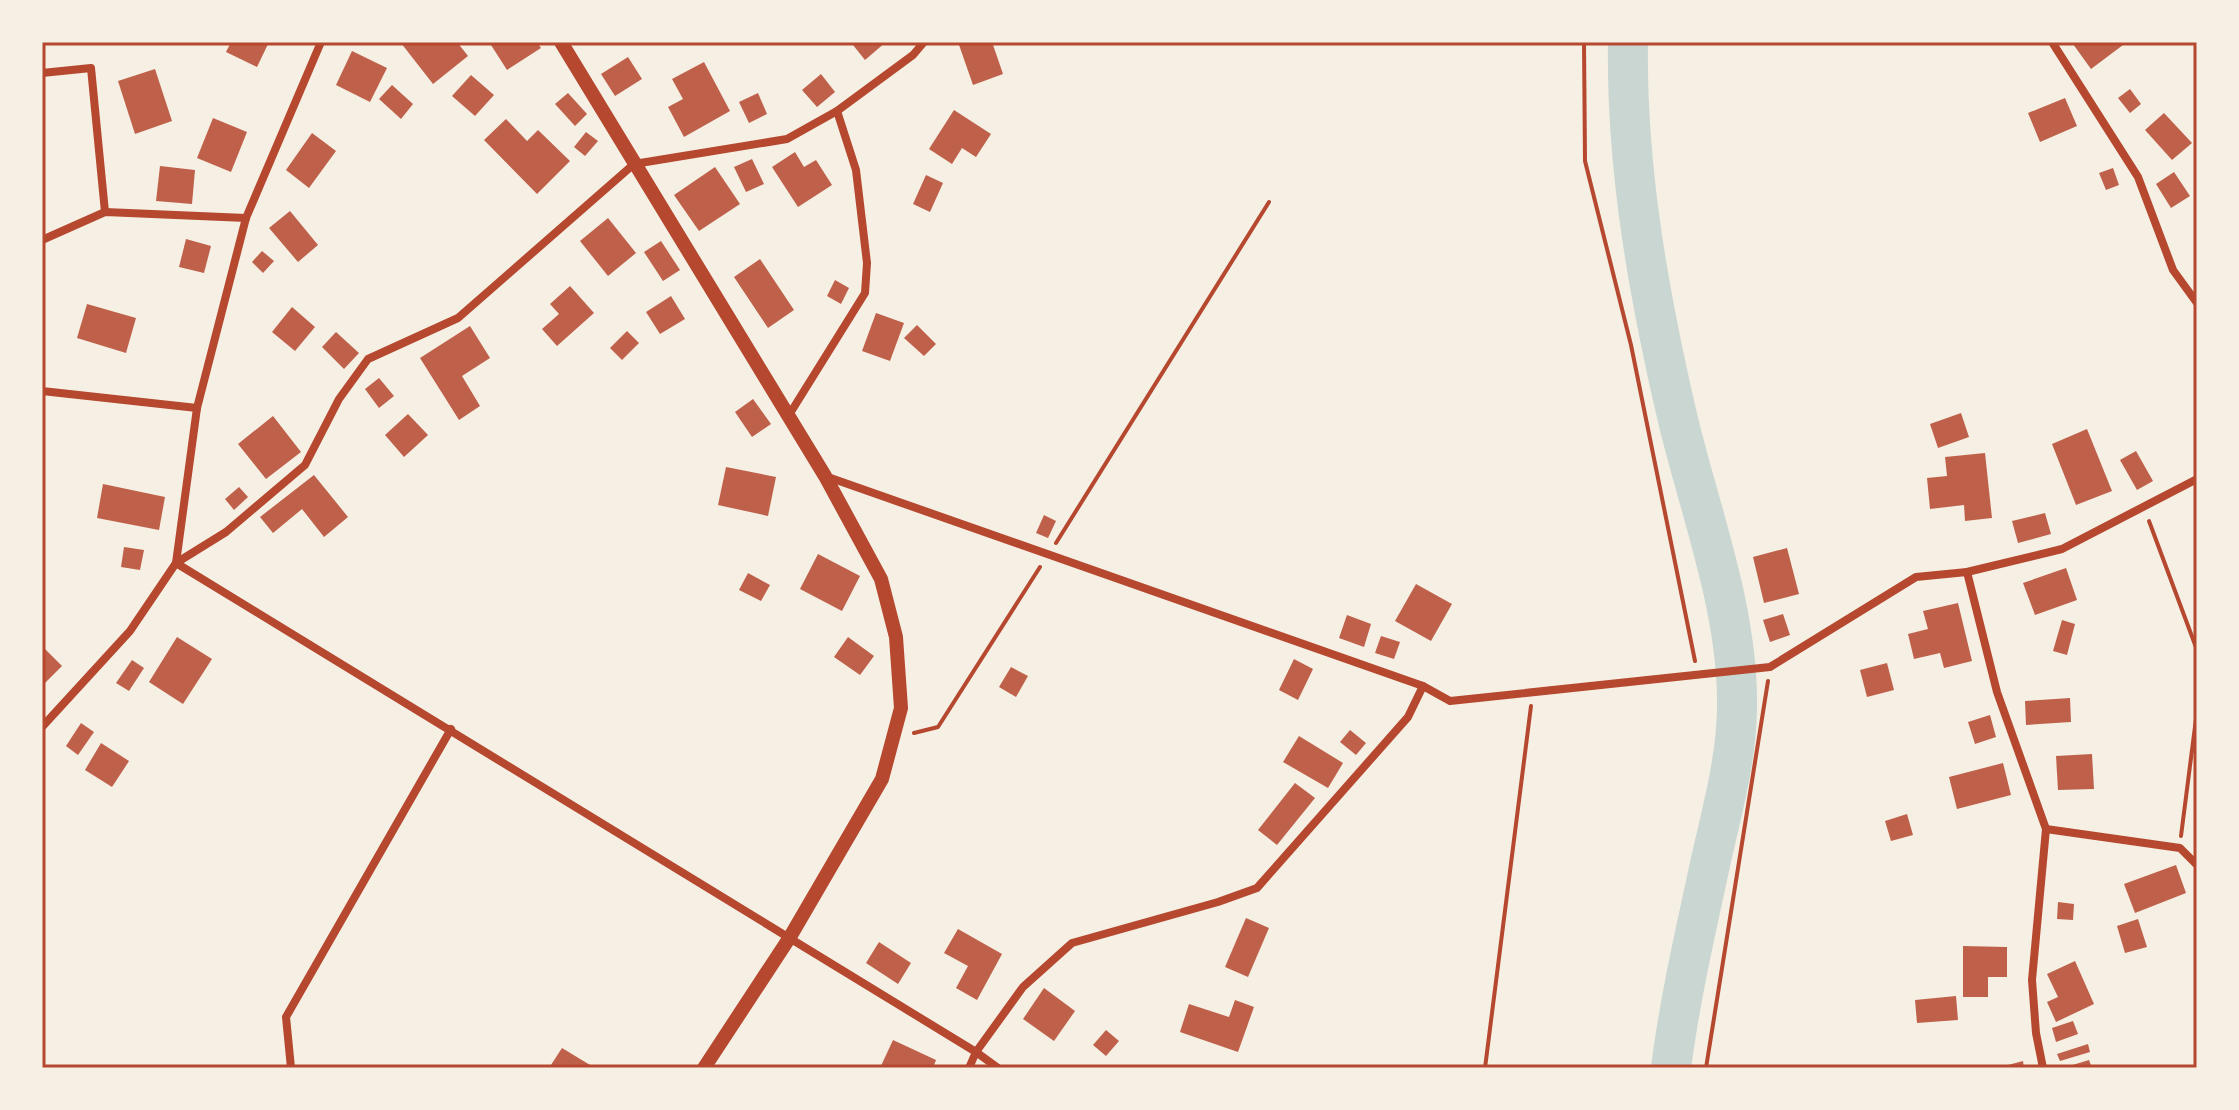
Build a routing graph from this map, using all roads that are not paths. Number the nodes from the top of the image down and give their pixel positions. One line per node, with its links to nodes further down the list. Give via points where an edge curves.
1 (321, 42): 9 (street)
2 (561, 42): 7 (main road)
3 (924, 42): 6 (street)
4 (2052, 42): 11 (street, via 2138,177 2173,270)
5 (42, 73): 8 (street, via 91,68)
6 (837, 111): 7 (street, via 787,139); 14 (street, via 856,170 867,263 865,293)
7 (634, 164): 14 (main road); 17 (street, via 458,318 368,359 339,399 305,465 226,532)
8 (105, 212): 9 (street); 10 (street)
9 (246, 218): 13 (street)
10 (42, 240)
11 (2197, 303)
12 (42, 391): 13 (street)
13 (197, 408): 17 (street)
14 (789, 415): 15 (main road)
15 (825, 476): 19 (street); 24 (main road, via 881,579 896,637 901,708 882,779)
16 (2197, 479): 18 (street, via 2062,549)
17 (176, 563): 20 (street, via 130,631); 21 (street)
18 (1967, 572): 19 (street, via 1916,577 1770,667 1450,701); 22 (street, via 1997,692)
19 (1423, 686): 25 (street, via 1408,717 1257,888 1072,943 1023,987)
20 (42, 727)
21 (451, 729): 24 (street); 26 (street, via 286,1017)
22 (2046, 829): 23 (street, via 2180,848); 30 (street, via 2032,980)
23 (2197, 865)
24 (790, 937): 25 (street); 27 (main road)
25 (976, 1052): 28 (street); 29 (street)
26 (291, 1068)
27 (704, 1068)
28 (969, 1068)
29 (998, 1068)
30 (2043, 1068)

